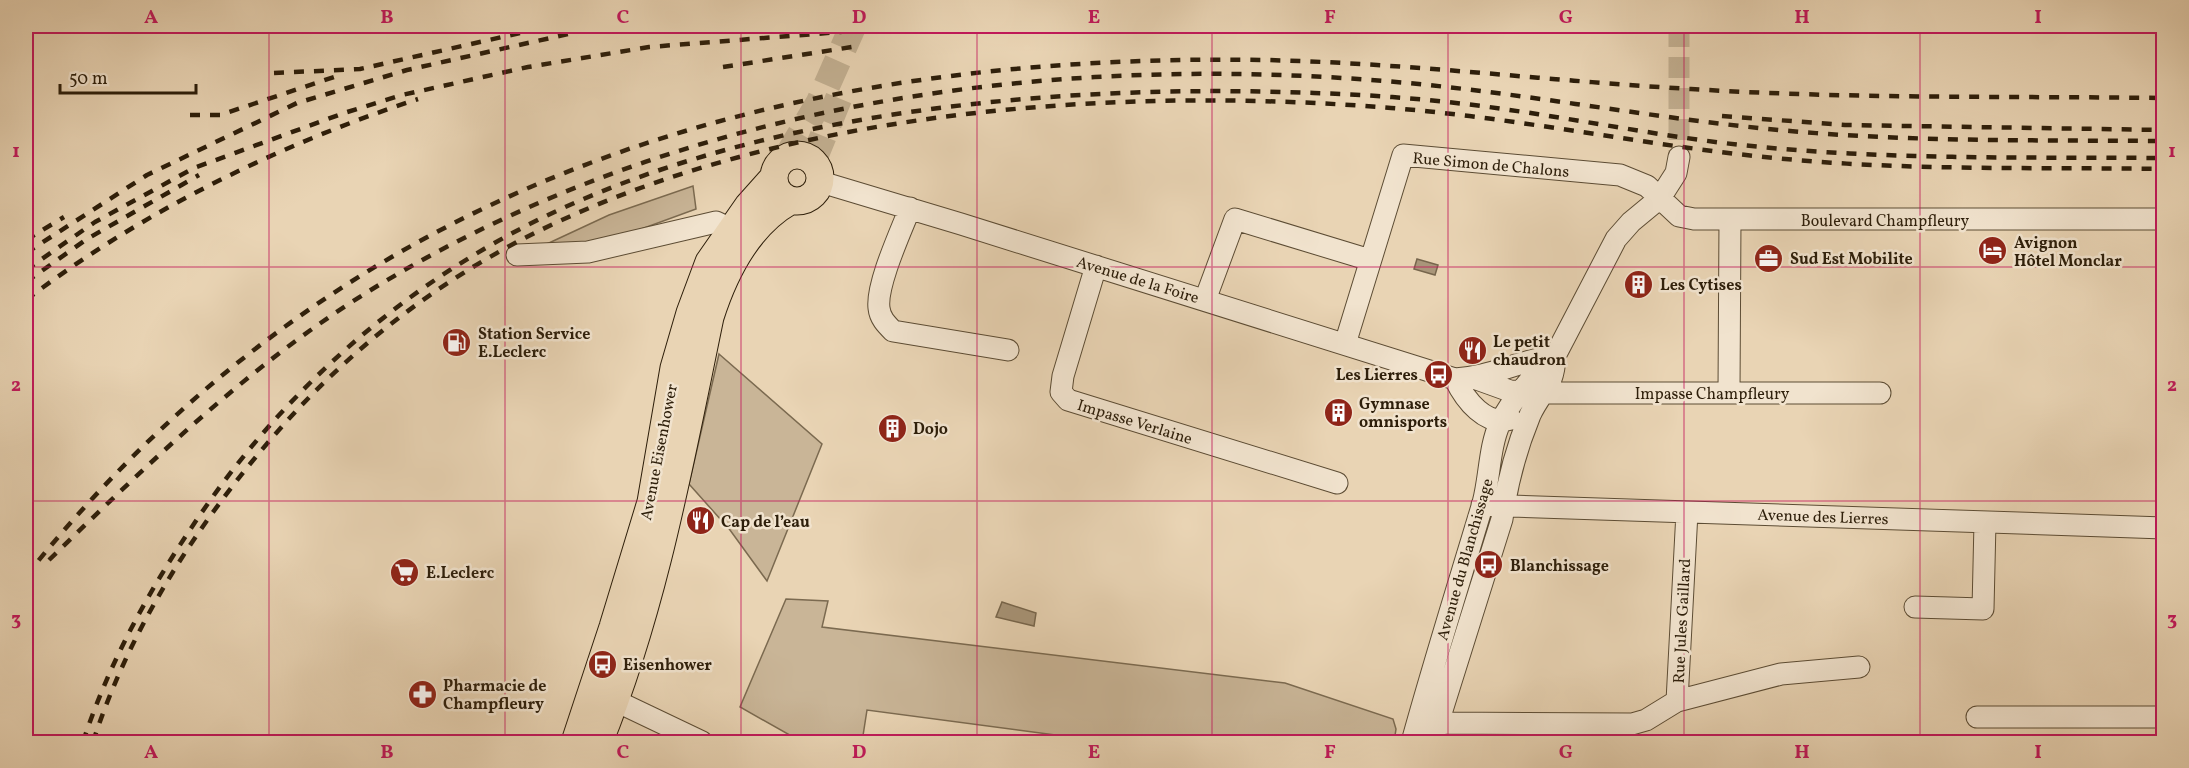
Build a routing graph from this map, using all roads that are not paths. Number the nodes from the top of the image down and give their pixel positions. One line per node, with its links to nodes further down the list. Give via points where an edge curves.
1 (1679, 157): 4 (street, via 1671,184)
2 (773, 178): 3 (main road, via 780,162 796,155 813,161 821,175); 5 (main road, via 775,188); 9 (main road, Avenue Eisenhower)
3 (820, 182): 5 (main road, via 810,199); 6 (street, Avenue de la Foire)
4 (1660, 198): 8 (street, Boulevard Champfleury, via 1679,216); 11 (street, Rue Simon de Chalons, via 1647,186 1620,176 1403,156); 16 (street, Avenue du Blanchissage, via 1616,239)
5 (790, 201): 31 (main road, Avenue Eisenhower, via 759,226 721,282 654,576)
6 (910, 208): 12 (street, Avenue de la Foire); 15 (street, via 879,293 883,321 893,331)
7 (2163, 219): 8 (street, Boulevard Champfleury)
8 (1730, 220): 19 (street)
9 (731, 230): 10 (street, via 717,222 588,252); 36 (main road, Avenue Eisenhower, via 709,262 690,313 674,368 651,502)
10 (517, 255)
11 (1370, 260): 13 (street, via 1235,219); 14 (street, Rue Simon de Chalons)
12 (1096, 266): 13 (street, Avenue de la Foire); 23 (street, Impasse Verlaine, via 1063,376 1061,392 1068,400)
13 (1205, 300): 14 (street, Avenue de la Foire)
14 (1345, 344): 17 (street, Avenue de la Foire)
15 (1008, 350)
16 (1555, 356): 17 (street); 18 (street, Avenue du Blanchissage, via 1554,376)
17 (1465, 378): 18 (street, Avenue de la Foire, via 1498,388); 22 (street, via 1462,394 1491,421)
18 (1534, 392): 19 (street, Impasse Champfleury); 21 (street, Avenue du Blanchissage); 22 (street, Avenue du Blanchissage)
19 (1729, 393): 20 (street, Impasse Champfleury)
20 (1880, 393)
21 (1531, 413): 22 (street); 25 (street, Avenue du Blanchissage, via 1516,451)
22 (1500, 423): 24 (street, Avenue du Blanchissage)
23 (1337, 483)
24 (1482, 505): 25 (street, Avenue des Lierres); 39 (street, Avenue du Blanchissage)
25 (1504, 506): 26 (street, Avenue des Lierres); 35 (street, Avenue du Blanchissage)
26 (1687, 512): 27 (street, Avenue des Lierres); 32 (street, Rue Jules Gaillard)
27 (1985, 522): 28 (street, Avenue des Lierres); 29 (street, via 1983,609)
28 (2163, 528)
29 (1916, 607)
30 (1859, 667): 32 (street, via 1781,674)
31 (616, 701): 37 (main road, Avenue Eisenhower); 38 (street)
32 (1677, 701): 35 (street, Rue Jules Gaillard, via 1632,724)
33 (1977, 717): 34 (street)
34 (2163, 717)
35 (1435, 733)
36 (575, 742)
37 (599, 742)
38 (702, 742)
39 (1412, 742)

